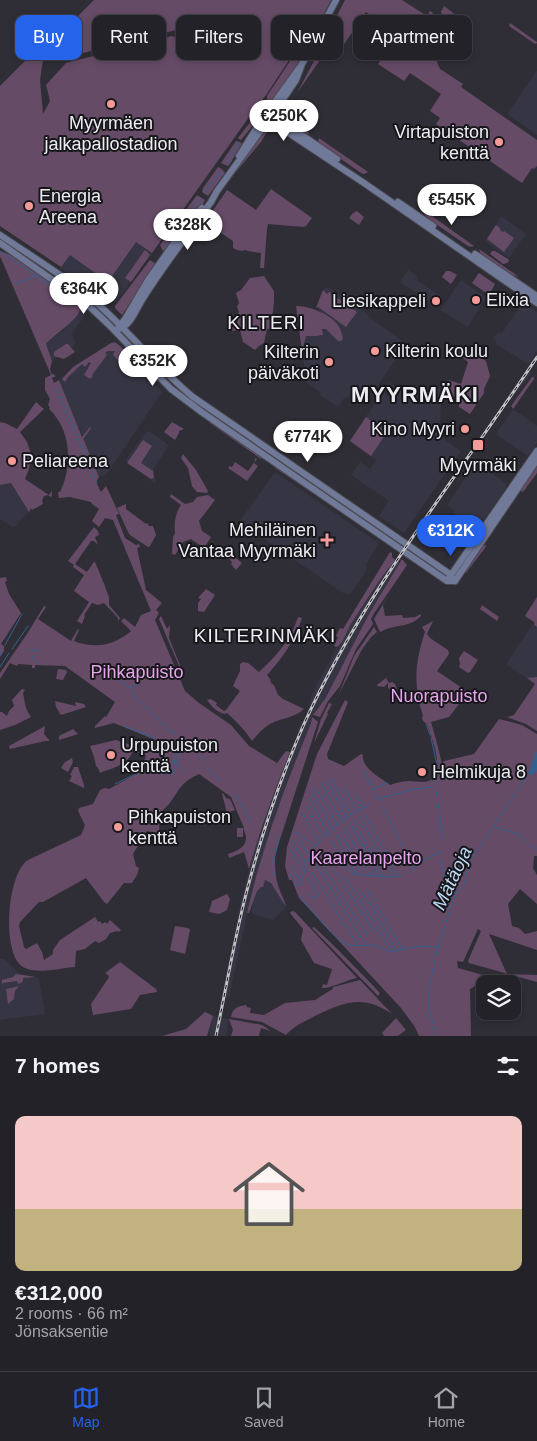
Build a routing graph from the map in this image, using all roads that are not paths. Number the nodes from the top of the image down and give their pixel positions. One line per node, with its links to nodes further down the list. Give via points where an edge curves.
1 (336, 0): 2 (main road, via 296,80)
2 (269, 115): 5 (main road); 6 (main road); 7 (main road, via 129,322)
3 (0, 235): 7 (main road, via 85,294)
4 (0, 243): 7 (main road)
5 (537, 296)
6 (537, 304)
7 (119, 328): 10 (main road, via 164,383 195,408)
8 (537, 451): 10 (main road)
9 (537, 460): 10 (main road)
10 (451, 579)

